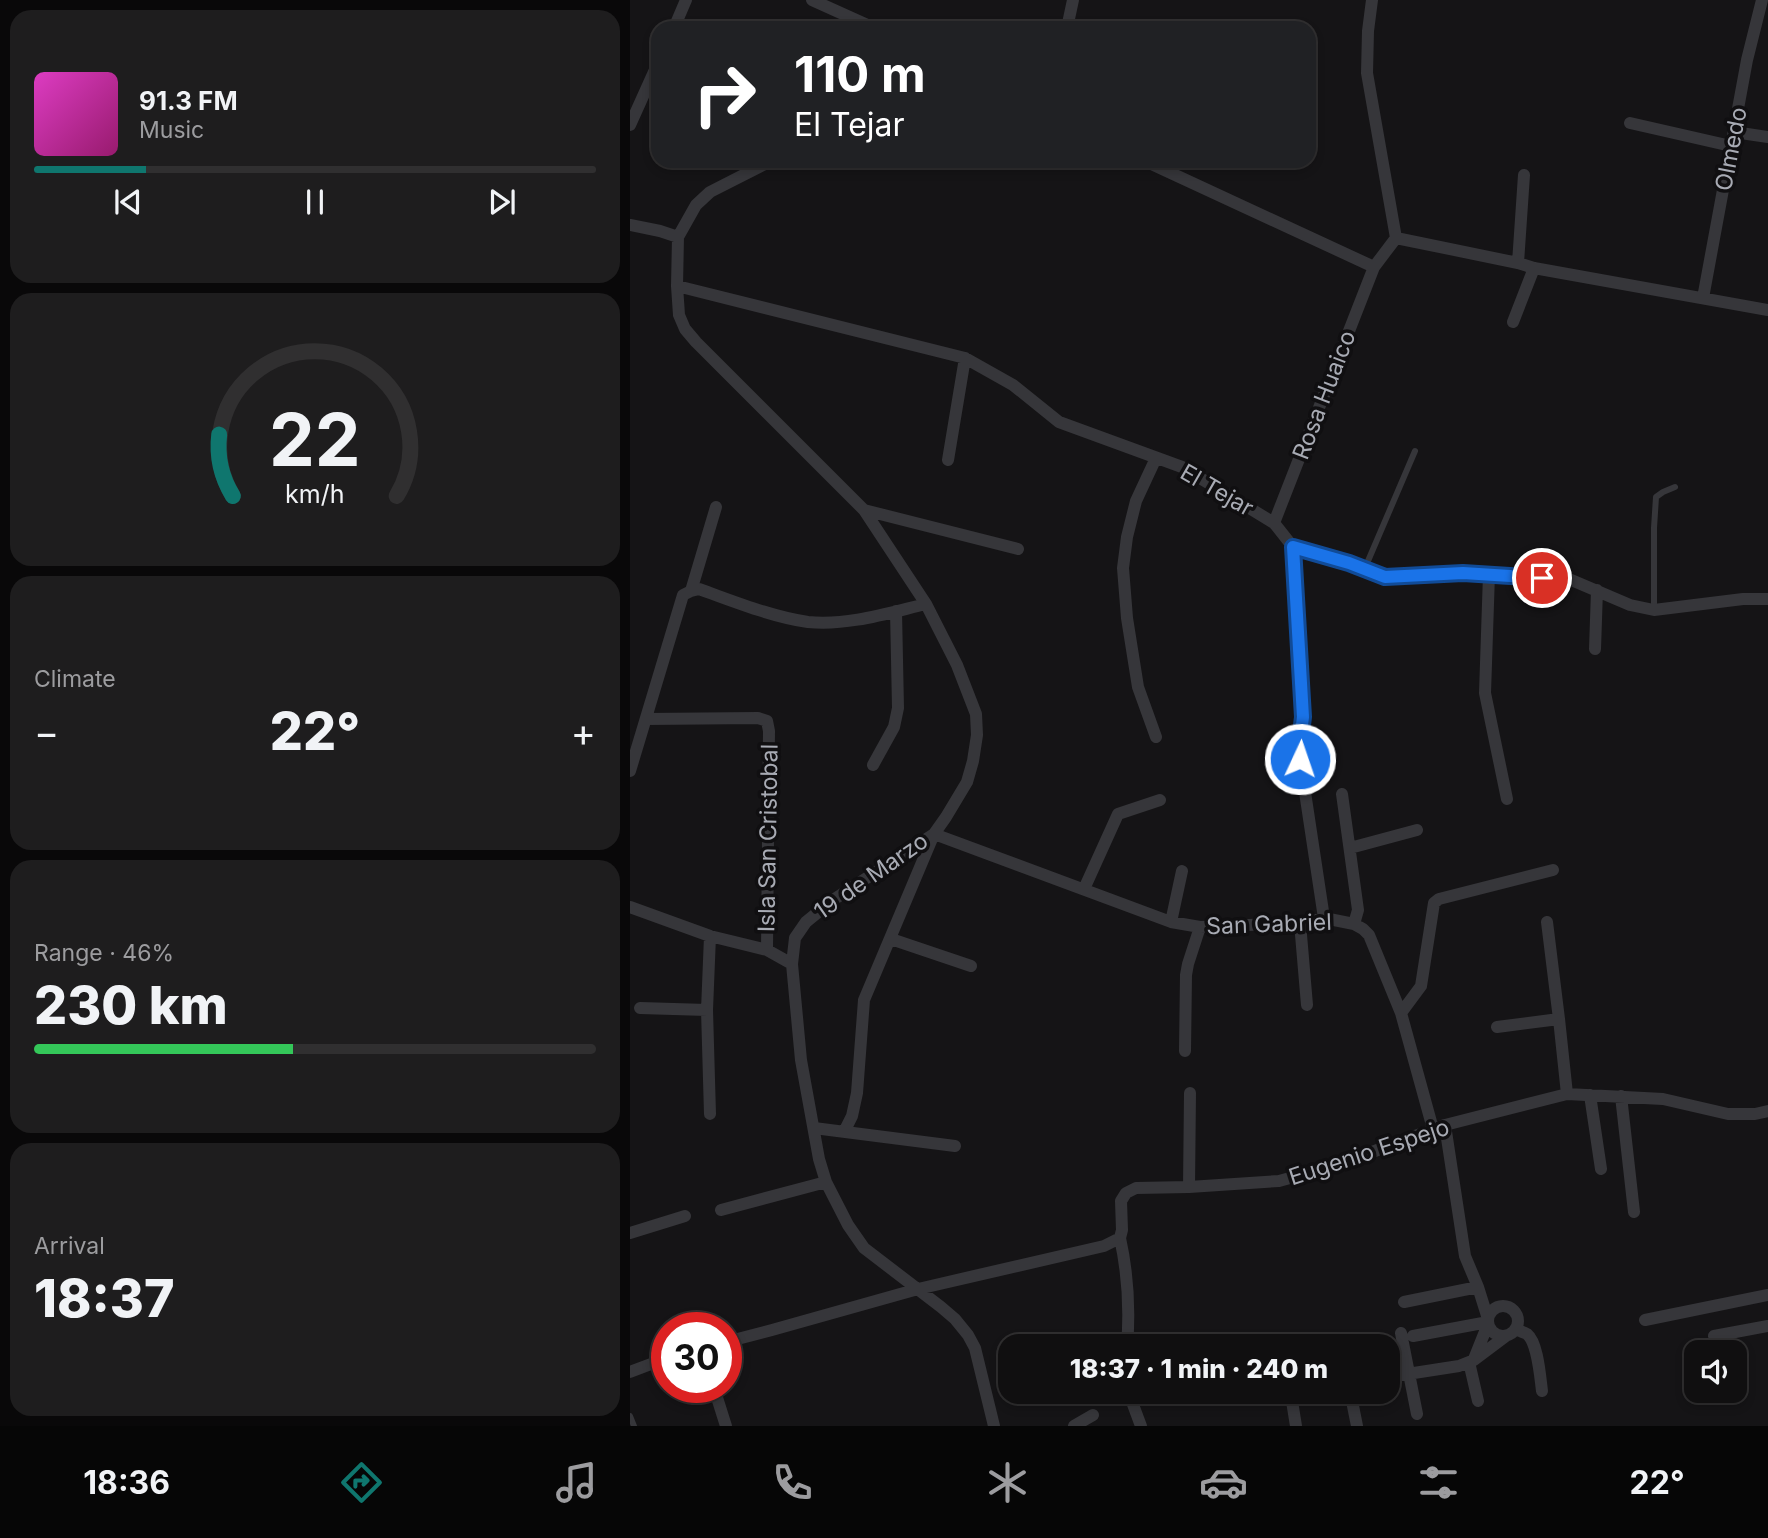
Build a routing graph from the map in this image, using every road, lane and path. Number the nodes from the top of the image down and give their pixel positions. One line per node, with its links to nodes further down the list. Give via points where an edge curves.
1 (686, 0): 6 (street)
2 (812, 0): 7 (street)
3 (1073, 0): 8 (street)
4 (1372, 0): 20 (street, via 1367,73)
5 (1762, 0): 12 (street, Olmedo)
6 (677, 21)
7 (858, 21)
8 (1068, 21)
9 (651, 78): 11 (street)
10 (1630, 123): 14 (street)
11 (630, 125)
12 (1734, 132): 13 (street); 14 (street, Olmedo)
13 (1768, 137)
14 (1731, 146): 25 (street, Olmedo)
15 (757, 168): 19 (street, via 710,192)
16 (1160, 168): 22 (street)
17 (1524, 175): 21 (street)
18 (630, 225): 19 (street)
19 (670, 234): 24 (street, 19 de Marzo)
20 (1396, 237): 21 (street); 22 (street, Rosa Huaico)
21 (1518, 263): 23 (street)
22 (1374, 267): 35 (street, Rosa Huaico)
23 (1534, 268): 25 (street); 27 (street)
24 (677, 286): 28 (street, El Tejar); 34 (street, 19 de Marzo, via 685,329)
25 (1703, 298): 26 (street)
26 (1768, 310)
27 (1513, 322)
28 (965, 358): 30 (street, El Tejar, via 1013,385 1059,422); 31 (street)
29 (1415, 451): 38 (lane)
30 (1156, 458): 35 (street, El Tejar, via 1182,467); 47 (street, via 1136,501 1123,568 1138,687)
31 (948, 460)
32 (1675, 487): 44 (lane, via 1656,497)
33 (716, 507): 41 (street)
34 (864, 510): 37 (street); 43 (street, 19 de Marzo)
35 (1274, 523): 36 (street, El Tejar)
36 (1293, 547): 38 (street); 60 (street, via 1303,717 1300,759)
37 (1018, 549)
38 (1365, 568): 39 (street, via 1385,577)
39 (1489, 574): 40 (street, via 1569,579); 51 (street, via 1485,693)
40 (1597, 590): 44 (street); 45 (street)
41 (691, 591): 43 (street, via 699,589 808,622 855,620); 46 (street, via 683,595)
42 (1768, 599): 44 (street)
43 (913, 607): 48 (street, via 894,727); 54 (street, 19 de Marzo, via 957,665 976,714 967,782)
44 (1654, 610)
45 (1595, 649)
46 (646, 719): 49 (street); 68 (street, Isla San Cristobal, via 758,718 767,722)
47 (1156, 737)
48 (873, 765)
49 (630, 771)
50 (1342, 794): 55 (street)
51 (1507, 799)
52 (1160, 800): 58 (street, via 1118,814)
53 (1417, 830): 55 (street)
54 (934, 834): 58 (street, San Gabriel); 67 (street); 69 (street, 19 de Marzo, via 806,922 794,938)
55 (1350, 848): 64 (street, via 1358,910)
56 (1553, 870): 74 (street, via 1434,903 1422,986)
57 (1182, 871): 61 (street)
58 (1084, 889): 61 (street, San Gabriel)
59 (630, 907): 66 (street)
60 (1324, 918): 63 (street, San Gabriel); 64 (street, San Gabriel)
61 (1171, 922): 65 (street, San Gabriel)
62 (1547, 922): 75 (street)
63 (1300, 923): 65 (street, San Gabriel); 71 (street)
64 (1354, 924): 74 (street, San Gabriel, via 1369,935)
65 (1200, 927): 77 (street, via 1186,975)
66 (710, 936): 68 (street); 73 (street)
67 (891, 939): 70 (street); 86 (street, via 864,1000 857,1093)
68 (768, 951): 69 (street)
69 (790, 963): 85 (street, 19 de Marzo)
70 (971, 966)
71 (1307, 1005)
72 (640, 1008): 73 (street)
73 (707, 1010): 83 (street)
74 (1401, 1013): 84 (street, San Gabriel)
75 (1559, 1019): 76 (street); 79 (street)
76 (1497, 1027)
77 (1185, 1051)
78 (1190, 1093): 90 (street)
79 (1567, 1094): 80 (street, Eugenio Espejo); 84 (street, Eugenio Espejo)
80 (1590, 1095): 81 (street, Eugenio Espejo); 88 (street)
81 (1620, 1096): 82 (street, Eugenio Espejo, via 1663,1099 1728,1114); 92 (street)
82 (1768, 1111)
83 (710, 1114)
84 (1439, 1127): 90 (street, Eugenio Espejo, via 1279,1181); 96 (street, San Gabriel, via 1465,1256)
85 (814, 1128): 86 (street); 89 (street, 19 de Marzo)
86 (844, 1132): 87 (street)
87 (955, 1146)
88 (1601, 1169)
89 (826, 1182): 91 (street); 97 (street, 19 de Marzo, via 864,1248)
90 (1189, 1188): 95 (street, Eugenio Espejo, via 1136,1188 1126,1193 1121,1201)
91 (721, 1210)
92 (1634, 1212)
93 (685, 1216): 94 (street)
94 (630, 1233)
95 (1120, 1238): 97 (street, via 1104,1247); 105 (street, via 1129,1294)
96 (1476, 1282): 99 (street); 100 (street); 102 (street, San Gabriel)
97 (918, 1289): 107 (street); 124 (street, 19 de Marzo, via 955,1319 972,1341)
98 (1768, 1296): 101 (street)
99 (1404, 1302)
100 (1502, 1306): 102 (street, via 1493,1310); 104 (street, via 1517,1315 1518,1325)
101 (1645, 1320)
102 (1488, 1321): 104 (street, via 1496,1335); 108 (street); 111 (street, via 1407,1335)
103 (1768, 1326): 106 (street)
104 (1511, 1332): 108 (street); 113 (street, via 1528,1335 1532,1342)
105 (1128, 1334)
106 (1714, 1336)
107 (742, 1338)
108 (1471, 1361): 111 (street); 114 (street)
109 (651, 1365): 110 (street)
110 (630, 1372)
111 (1409, 1374): 112 (street); 120 (street)
112 (1400, 1375)
113 (1542, 1391)
114 (1478, 1401)
115 (719, 1403): 123 (street)
116 (1132, 1404): 126 (street)
117 (1292, 1404): 127 (street)
118 (1353, 1404): 128 (street)
119 (1093, 1415): 125 (street)
120 (1417, 1415)
121 (630, 1416): 122 (lane)
122 (634, 1426)
123 (726, 1426)
124 (994, 1426)
125 (1074, 1426)
126 (1140, 1426)
127 (1296, 1426)
128 (1357, 1426)

